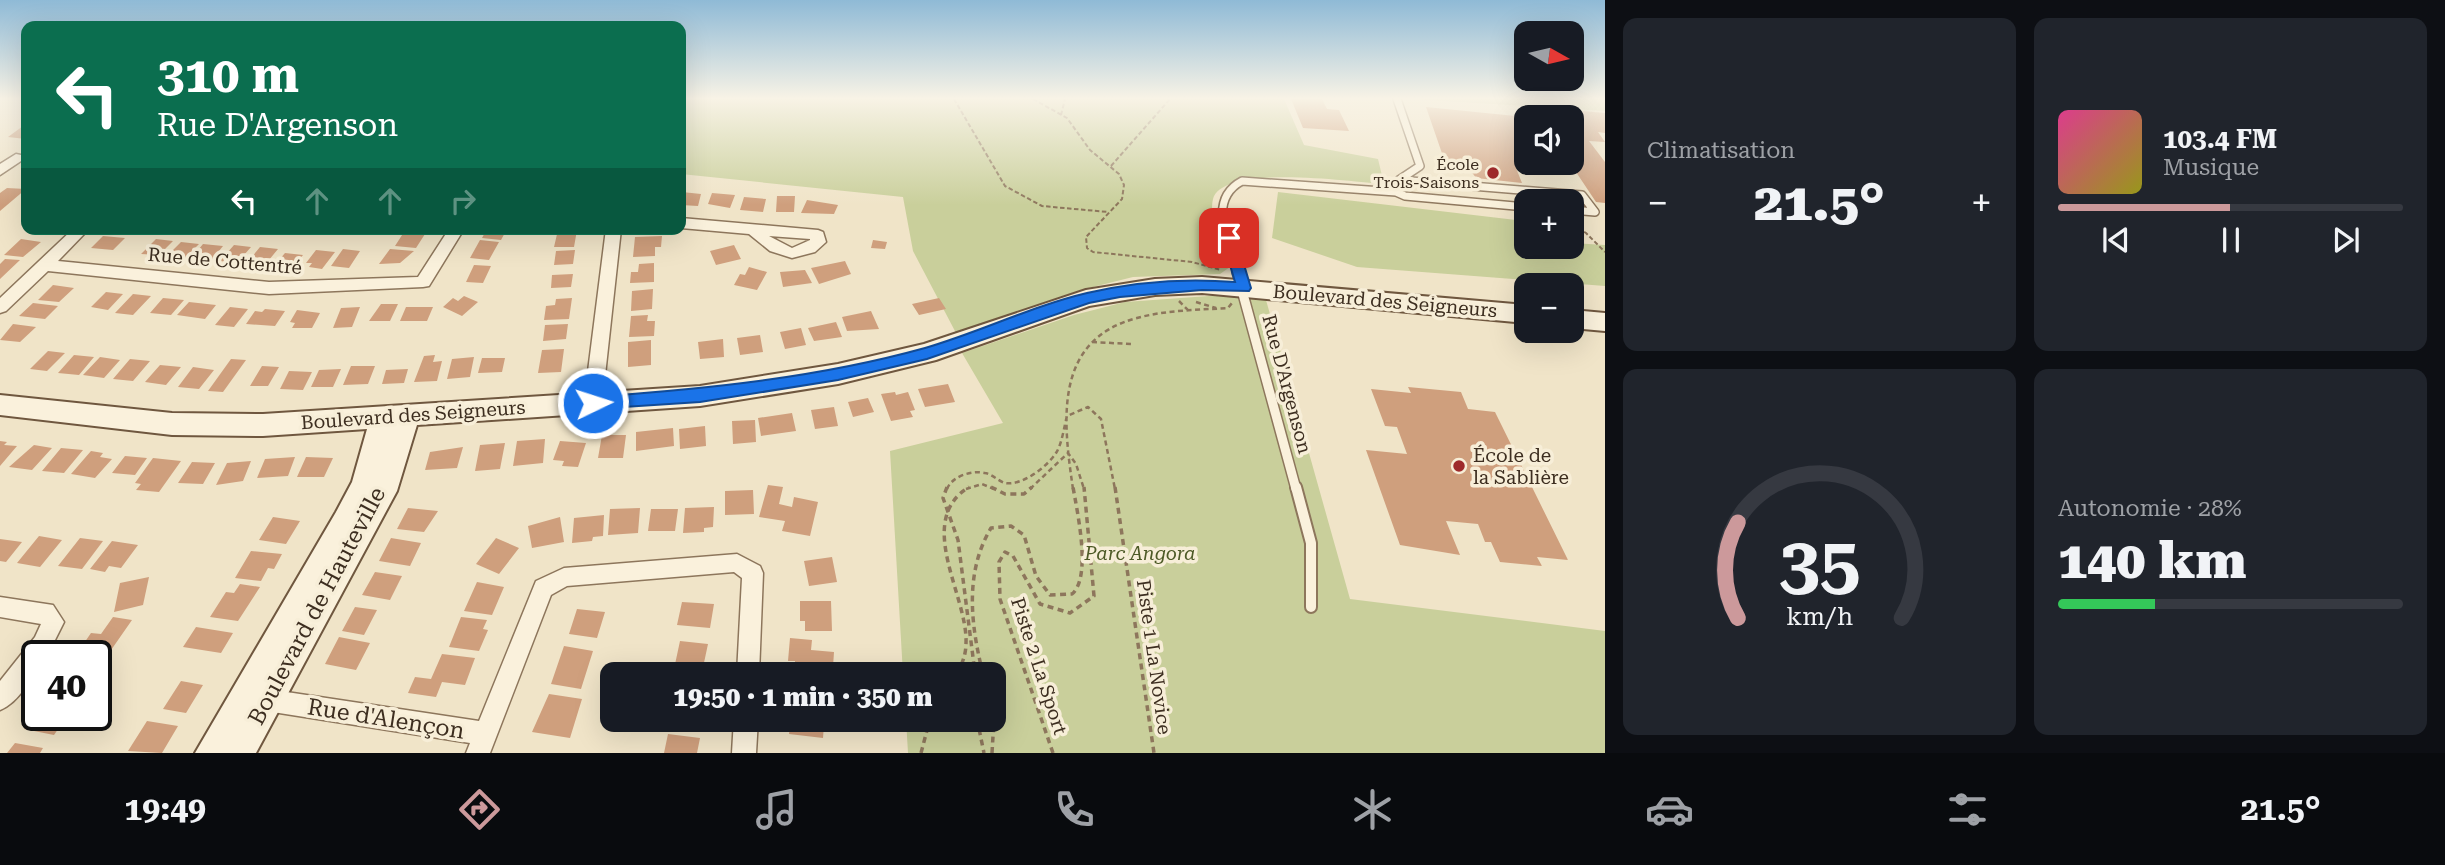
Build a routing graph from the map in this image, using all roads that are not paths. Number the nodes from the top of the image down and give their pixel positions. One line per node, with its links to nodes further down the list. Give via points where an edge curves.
1 (1409, 134): 4 (lane, via 1420,166)
2 (0, 156): 3 (street, via 16,158)
3 (0, 171)
4 (1399, 180): 5 (lane); 6 (lane)
5 (1514, 189)
6 (1396, 192): 8 (lane); 16 (lane, Rue D'Argenson, via 1264,181 1242,181 1228,188 1221,213)
7 (1584, 198): 9 (lane, via 1595,212)
8 (1514, 205)
9 (1584, 211)
10 (686, 223): 11 (street)
11 (753, 229)
12 (76, 235): 15 (street)
13 (453, 235): 15 (street, Rue de Cottentré, via 423,282 269,288)
14 (613, 235): 21 (street)
15 (44, 265): 17 (street)
16 (1244, 288): 18 (street, Boulevard des Seigneurs); 21 (street, Boulevard des Seigneurs, via 1202,285 1120,292 1087,298 927,353 838,374 700,396); 25 (lane, Rue D'Argenson, via 1311,543)
17 (0, 307)
18 (1514, 313)
19 (1584, 320): 20 (street)
20 (1605, 322)
21 (593, 403): 23 (street, Boulevard des Seigneurs)
22 (0, 404): 23 (street, Boulevard des Seigneurs, via 172,424 262,425)
23 (395, 417): 28 (street, Boulevard de Hauteville)
24 (0, 607): 27 (street, via 45,612 52,622 43,644)
25 (1311, 607)
26 (749, 662): 30 (street, via 753,573 737,563 564,577 543,589)
27 (0, 699)
28 (257, 699): 30 (street, Rue d'Alençon); 31 (street, Boulevard de Hauteville); 32 (street, Boulevard de Hauteville)
29 (745, 732): 33 (street)
30 (482, 743)
31 (213, 753)
32 (236, 753)
33 (744, 753)

